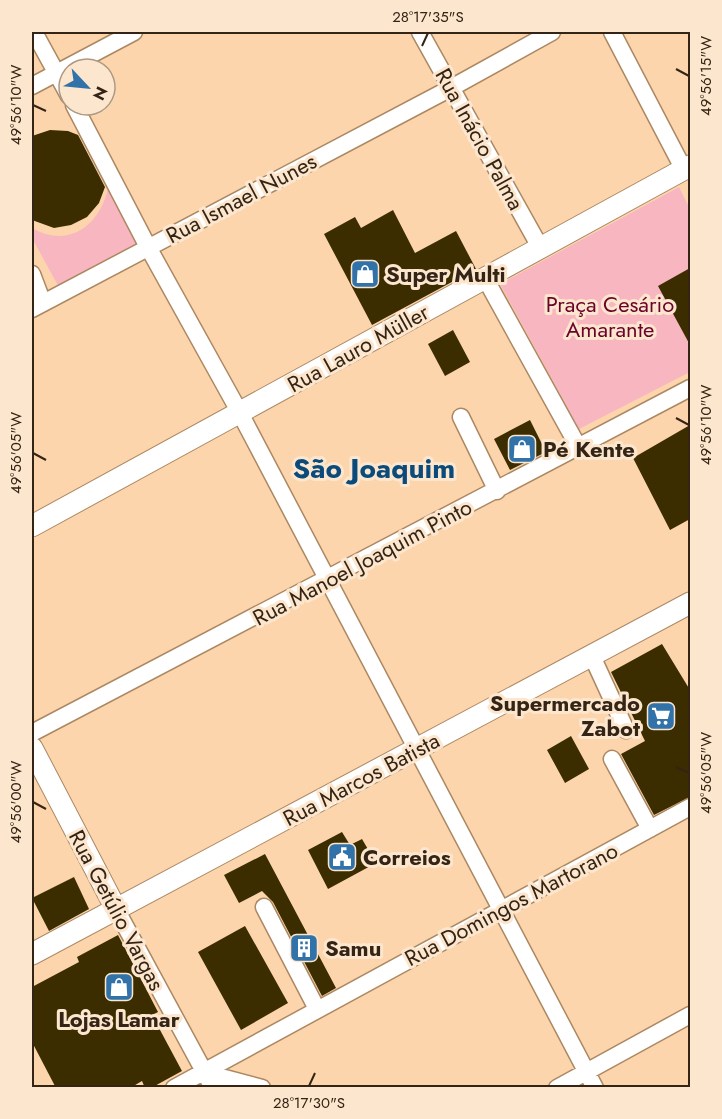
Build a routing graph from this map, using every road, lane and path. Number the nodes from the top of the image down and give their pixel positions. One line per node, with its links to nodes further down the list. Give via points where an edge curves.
1 (34, 32): 6 (street)
2 (134, 32): 6 (street)
3 (420, 32): 8 (street, Rua Inácio Palma)
4 (552, 32): 8 (street, Rua Ismael Nunes)
5 (612, 32): 10 (street)
6 (56, 72): 7 (street)
7 (32, 86)
8 (452, 88): 11 (street, Rua Ismael Nunes); 12 (street, Rua Inácio Palma)
9 (80, 117): 11 (street)
10 (688, 172): 12 (main road, Rua Lauro Müller)
11 (148, 247): 15 (street, Rua Ismael Nunes); 17 (street)
12 (540, 247): 14 (main road, Rua Lauro Müller)
13 (32, 274): 15 (street)
14 (485, 278): 17 (main road, Rua Lauro Müller); 19 (street)
15 (37, 306)
16 (690, 388): 19 (street, Rua Manoel Joaquim Pinto)
17 (240, 412): 21 (main road, Rua Lauro Müller); 22 (street)
18 (461, 417): 20 (street)
19 (579, 448): 20 (street, Rua Manoel Joaquim Pinto)
20 (497, 491): 22 (street, Rua Manoel Joaquim Pinto)
21 (32, 526)
22 (327, 580): 26 (street, Rua Manoel Joaquim Pinto); 28 (street)
23 (690, 603): 24 (main road, Rua Marcos Batista)
24 (592, 656): 25 (street); 28 (main road, Rua Marcos Batista)
25 (626, 730)
26 (32, 733)
27 (32, 748): 33 (main road, Rua Getúlio Vargas)
28 (416, 749): 33 (main road, Rua Marcos Batista); 34 (street)
29 (612, 759): 31 (street)
30 (690, 807): 31 (street, Rua Domingos Martorano)
31 (650, 829): 34 (street, Rua Domingos Martorano)
32 (264, 907): 36 (street)
33 (116, 909): 35 (main road, Rua Marcos Batista); 39 (street, Rua Getúlio Vargas)
34 (501, 909): 36 (street, Rua Domingos Martorano); 38 (street)
35 (32, 954)
36 (317, 1009): 39 (street, Rua Domingos Martorano)
37 (690, 1015): 38 (street)
38 (587, 1070): 44 (street); 45 (street)
39 (202, 1072): 40 (street); 41 (street, Rua Domingos Martorano); 42 (street, Rua Getúlio Vargas)
40 (243, 1085): 43 (street)
41 (174, 1088)
42 (213, 1088)
43 (262, 1088)
44 (557, 1088)
45 (595, 1088)

